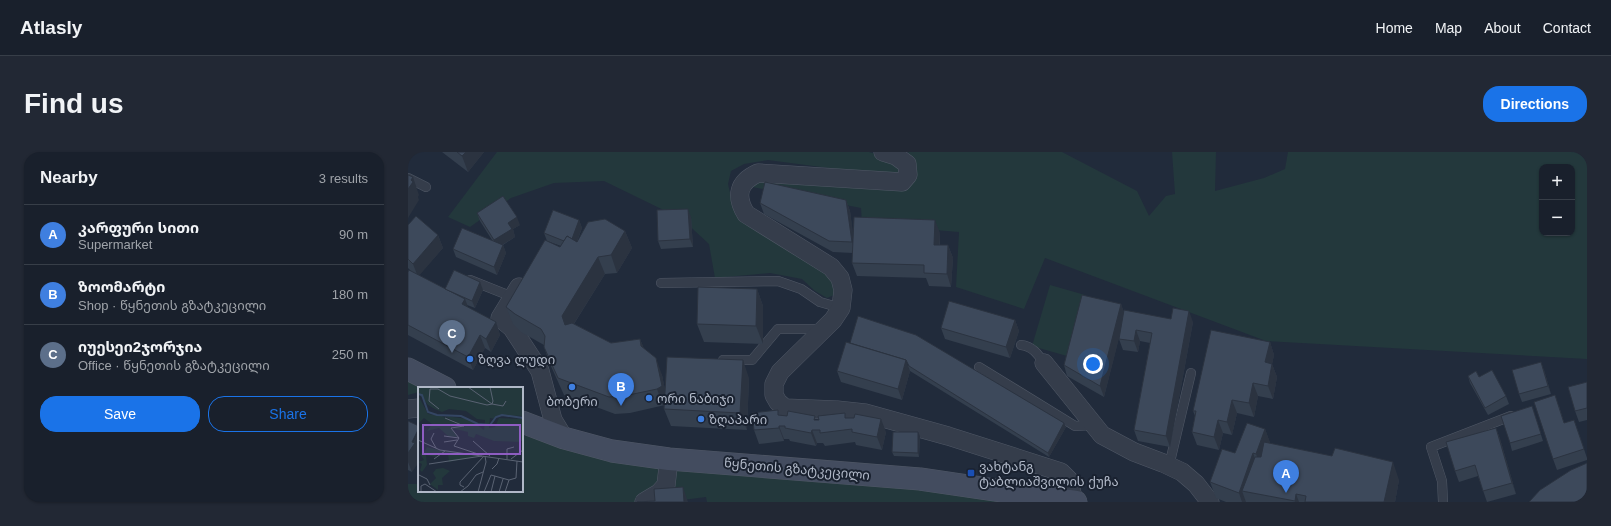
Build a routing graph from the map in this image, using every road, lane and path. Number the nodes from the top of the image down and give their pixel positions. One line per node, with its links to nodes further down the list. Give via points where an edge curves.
1 (883, 152): 8 (street, via 896,156 907,164 908,175 902,182 758,173 747,178 742,185 741,204 746,214 831,267 840,278 843,290)
2 (408, 178): 3 (lane)
3 (426, 187)
4 (529, 271): 7 (street)
5 (460, 276): 7 (lane)
6 (661, 283): 8 (lane, via 778,281 801,288 820,302)
7 (513, 297): 22 (street, via 500,318 512,328 540,371 553,420)
8 (841, 308): 9 (street)
9 (823, 329): 11 (lane, via 778,329 752,360); 26 (street, via 780,372 774,384 774,395 786,408 865,413 1061,472 1069,480)
10 (1021, 345): 12 (lane, via 1037,353)
11 (712, 360)
12 (1044, 363): 21 (street)
13 (979, 368): 21 (lane, via 1075,426)
14 (408, 369): 16 (main road)
15 (1191, 373): 24 (lane)
16 (443, 387)
17 (418, 408): 18 (street)
18 (408, 409)
19 (1511, 416): 28 (lane, via 1431,447 1442,481)
20 (523, 422): 22 (main road, წყნეთის გზატკეცილი)
21 (1093, 425): 24 (street, via 1102,435 1116,443)
22 (564, 438): 23 (main road, წყნეთის გზატკეცილი, via 612,451)
23 (669, 459): 25 (street, via 666,485 659,493); 26 (main road, წყნეთის გზატკეცილი, via 920,479)
24 (1169, 466): 27 (street, via 1182,472 1196,484)
25 (644, 502)
26 (1075, 502)
27 (1210, 502)
28 (1443, 502)

